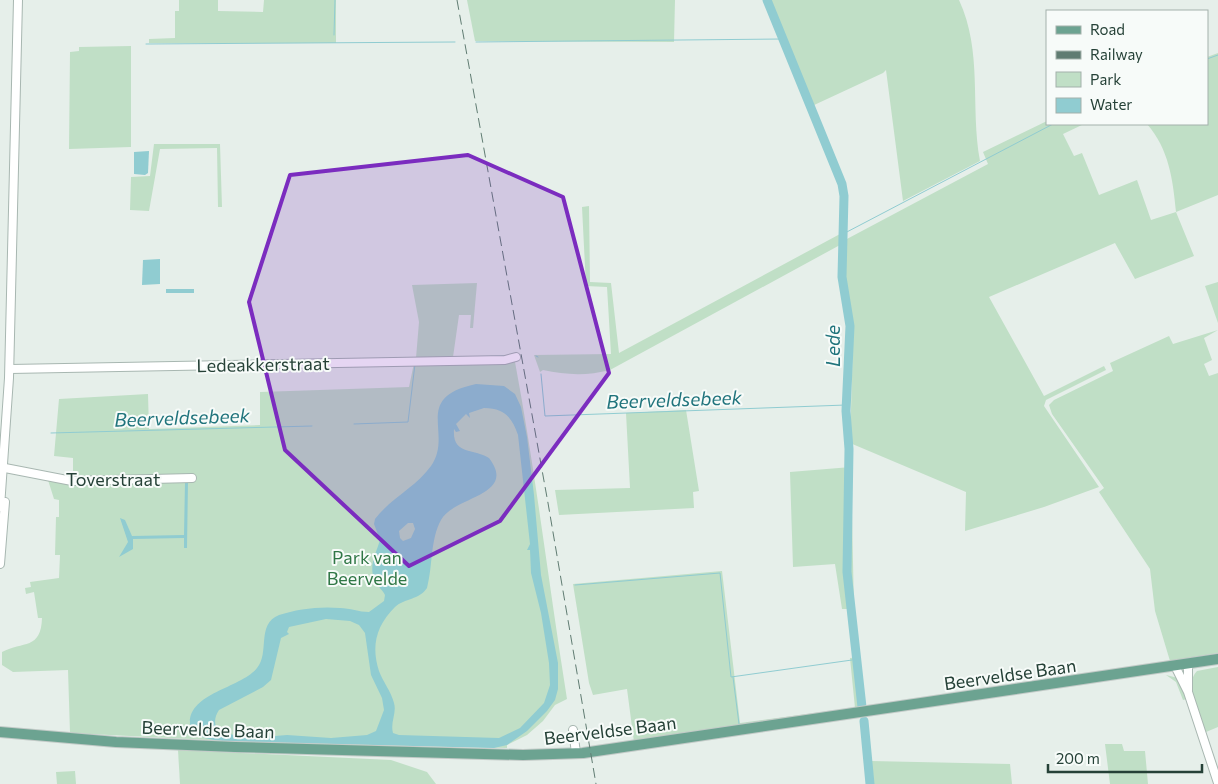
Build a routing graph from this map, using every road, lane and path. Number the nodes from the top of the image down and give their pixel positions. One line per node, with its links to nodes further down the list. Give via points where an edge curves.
1 (18, 0): 3 (street)
2 (0, 322): 3 (street)
3 (10, 324): 5 (street)
4 (516, 357): 5 (street, Ledeakkerstraat, via 496,360)
5 (10, 369): 6 (street)
6 (5, 468): 7 (street, Toverstraat, via 72,482); 8 (street); 10 (street)
7 (192, 478)
8 (1, 485): 9 (street)
9 (0, 508)
10 (0, 564)
11 (1218, 659): 12 (main road, Beerveldse Baan)
12 (1188, 664): 13 (main road, Beerveldse Baan); 14 (street)
13 (1175, 666): 14 (street); 17 (main road, Beerveldse Baan)
14 (1188, 692): 18 (street)
15 (573, 730): 17 (street)
16 (0, 732): 17 (main road, Beerveldse Baan, via 235,748)
17 (576, 754)
18 (1218, 783)

